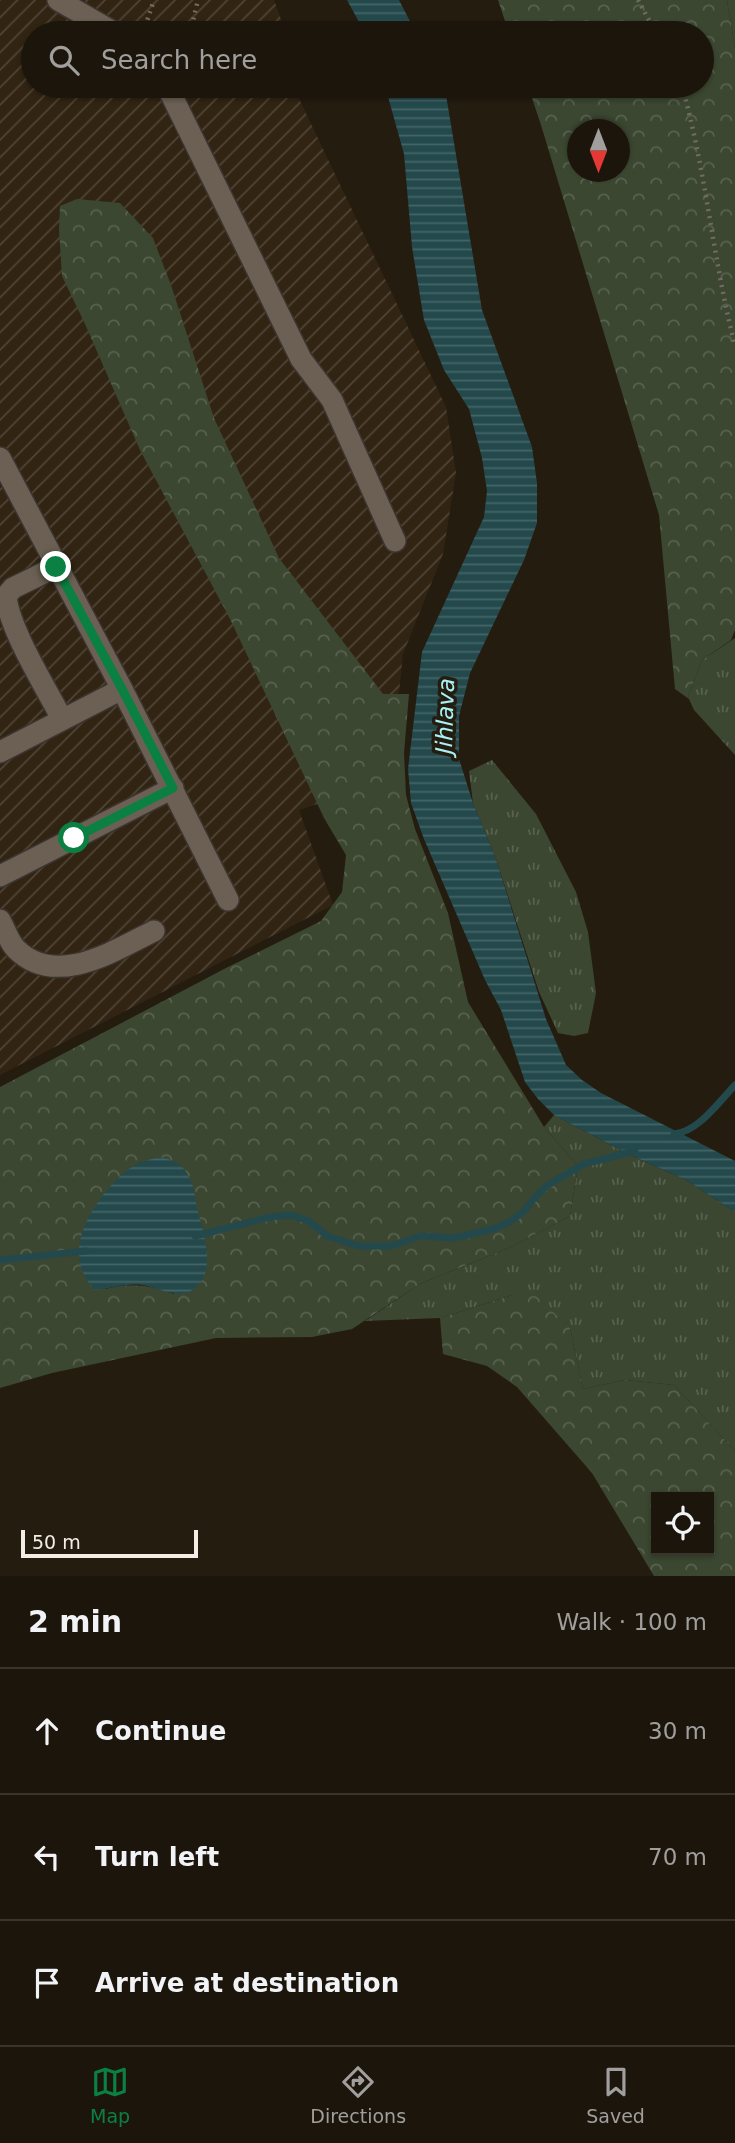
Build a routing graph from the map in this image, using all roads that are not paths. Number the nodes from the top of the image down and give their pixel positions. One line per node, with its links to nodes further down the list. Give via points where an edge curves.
1 (58, 0): 2 (lane)
2 (94, 21)
3 (173, 98): 5 (lane, via 301,359 332,400)
4 (0, 458): 6 (lane)
5 (395, 541)
6 (56, 567): 7 (lane); 8 (lane, via 6,596 15,626)
7 (122, 689): 8 (lane); 10 (lane)
8 (62, 719): 9 (lane)
9 (0, 752)
10 (173, 788): 11 (lane); 12 (lane)
11 (0, 876)
12 (228, 900)
13 (0, 920): 14 (lane, via 14,947 47,965 96,960)
14 (154, 931)

